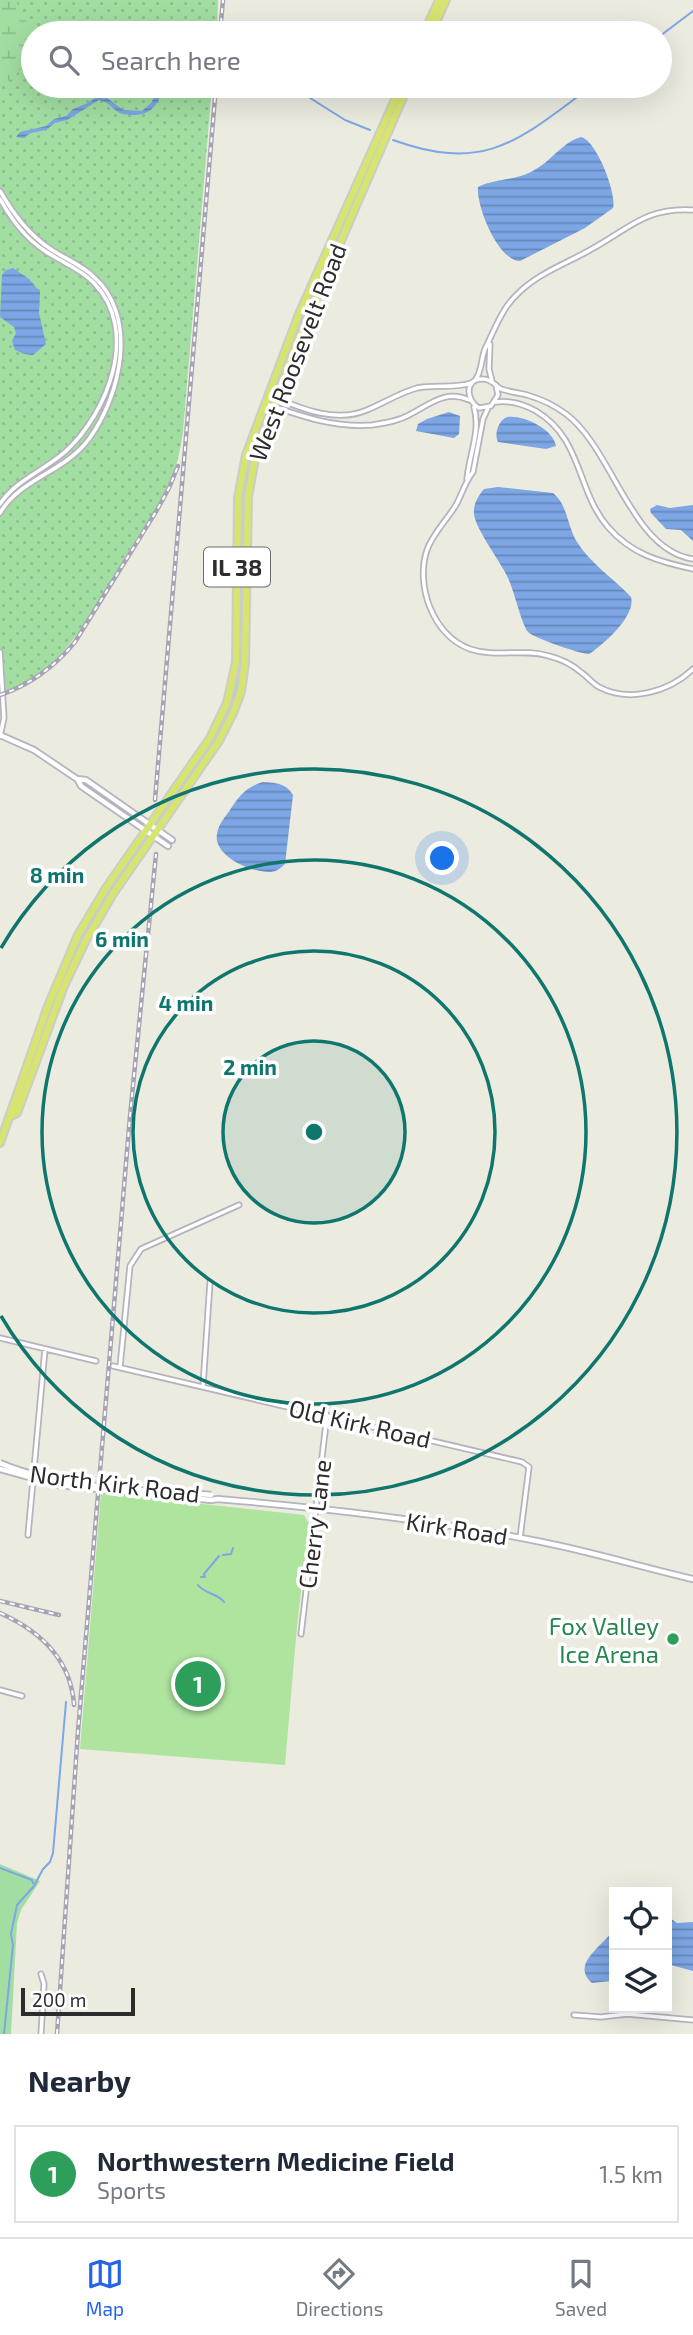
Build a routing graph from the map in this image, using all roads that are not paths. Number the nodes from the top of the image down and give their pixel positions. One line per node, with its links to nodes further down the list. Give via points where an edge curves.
1 (439, 0): 3 (main road)
2 (446, 0): 4 (main road)
3 (429, 21)
4 (436, 21)
5 (396, 98): 13 (main road, West Roosevelt Road / IL 38)
6 (403, 98): 14 (main road, West Roosevelt Road / IL 38)
7 (0, 191): 23 (street, via 33,235 101,284 116,313 121,343 113,388 89,439 67,461 18,491)
8 (0, 199): 22 (street, via 34,243 98,288 111,313 116,351 107,393 89,424 65,452 19,484)
9 (693, 211): 10 (street, via 661,212 638,220 591,250 540,274 507,307)
10 (490, 344): 11 (street); 12 (street, via 489,369)
11 (474, 382): 12 (street); 14 (street, via 416,388 345,415 312,412); 15 (street, via 468,392)
12 (494, 383): 16 (street); 24 (street, via 547,402 570,417 593,442 648,531 669,549)
13 (267, 395): 14 (street); 17 (main road, West Roosevelt Road / IL 38)
14 (276, 398): 19 (main road, West Roosevelt Road / IL 38)
15 (470, 400): 18 (street); 19 (street, via 443,396 398,419 369,425 316,421)
16 (496, 402): 20 (street); 25 (street, via 528,407 556,426 572,448 594,506 620,539 657,561)
17 (264, 403): 19 (street); 30 (main road, West Roosevelt Road / IL 38, via 239,488 236,662 230,694 215,730)
18 (474, 405): 20 (street); 21 (street, via 475,440)
19 (273, 407): 31 (main road, West Roosevelt Road / IL 38, via 249,487 241,692 223,734)
20 (488, 408): 21 (street, via 474,468)
21 (467, 479): 27 (street, via 432,537 424,562 425,595 445,631 473,650 497,655 530,652 563,661 599,687 615,692 655,692)
22 (0, 504)
23 (0, 513)
24 (693, 559)
25 (693, 569)
26 (0, 652): 28 (street)
27 (693, 670)
28 (1, 691): 29 (street, via 4,718)
29 (0, 735): 30 (street, via 34,750)
30 (148, 828): 31 (street); 34 (main road, IL 38, via 72,947)
31 (156, 833): 32 (street); 33 (street); 34 (main road, West Roosevelt Road / IL 38, via 107,903 76,959 17,1113)
32 (172, 840)
33 (168, 846)
34 (11, 1116): 35 (main road, IL 38)
35 (0, 1143)
36 (239, 1205): 42 (street, via 141,1250 130,1266)
37 (210, 1282): 43 (street)
38 (0, 1338): 39 (street)
39 (45, 1349): 40 (street); 50 (street)
40 (96, 1361)
41 (113, 1366): 42 (street, Old Kirk Road)
42 (120, 1368): 43 (street, Old Kirk Road)
43 (203, 1386): 44 (street, Old Kirk Road)
44 (327, 1415): 49 (street, Cherry Lane); 51 (street, Old Kirk Road, via 527,1464)
45 (0, 1463): 47 (street, North Kirk Road, bridge, via 62,1481)
46 (0, 1469): 47 (street, North Kirk Road, bridge, via 58,1485)
47 (211, 1498): 48 (street, North Kirk Road)
48 (218, 1499): 49 (street, Kirk Road)
49 (315, 1508): 51 (street, Kirk Road); 53 (street, Cherry Lane)
50 (28, 1535)
51 (520, 1538): 52 (street, Kirk Road)
52 (693, 1579)
53 (301, 1634)
54 (0, 1690): 55 (street)
55 (22, 1696)
56 (41, 1975): 59 (street)
57 (574, 2015): 58 (street)
58 (693, 2020)
59 (41, 2034)

